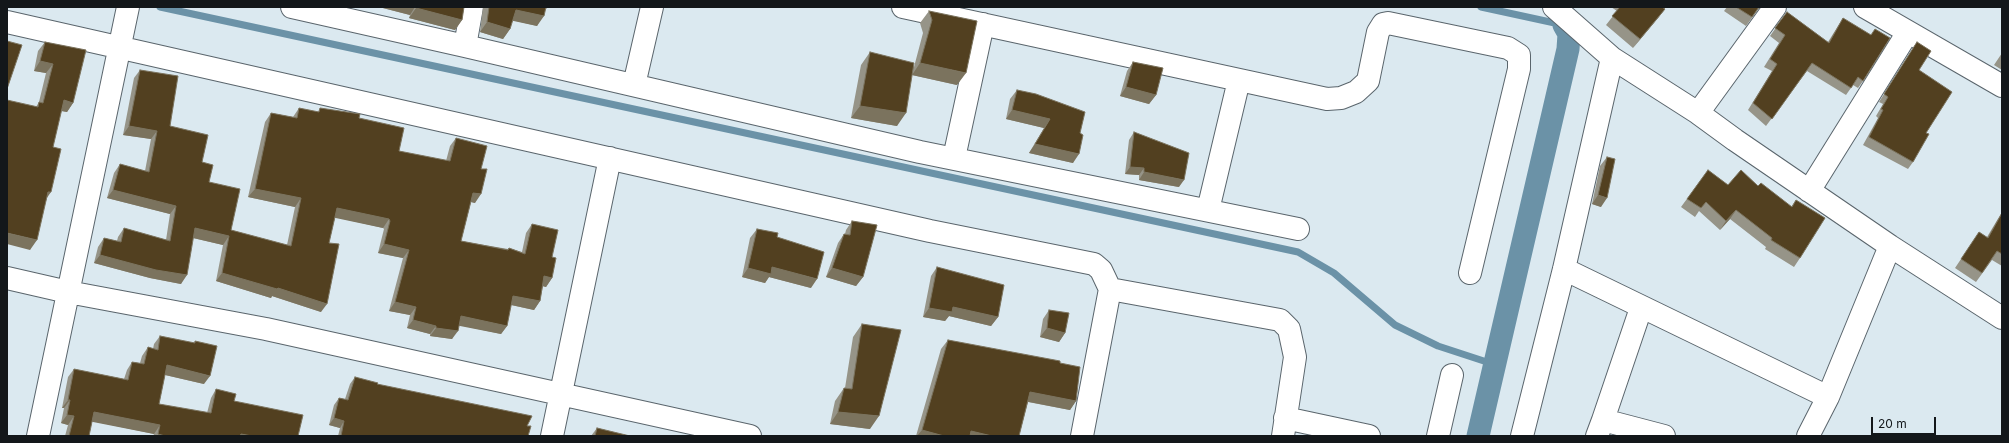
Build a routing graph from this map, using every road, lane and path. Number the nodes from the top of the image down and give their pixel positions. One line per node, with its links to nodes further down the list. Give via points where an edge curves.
1 (128, 7): 13 (street)
2 (292, 7): 12 (street)
3 (472, 7): 12 (street)
4 (652, 7): 16 (street)
5 (904, 7): 10 (street)
6 (1554, 7): 14 (street)
7 (1775, 7): 18 (street)
8 (1865, 7): 11 (street)
9 (7, 22): 13 (street)
10 (983, 24): 15 (street); 20 (street)
11 (1908, 32): 17 (street); 21 (street)
12 (465, 46): 16 (street)
13 (119, 47): 19 (street); 29 (street)
14 (1612, 58): 18 (street); 25 (street)
15 (1239, 80): 22 (street); 26 (street, via 1315,97 1341,98 1356,92 1368,81 1378,32 1383,24 1388,23 1508,48 1519,55 1519,69)
16 (634, 85): 20 (street)
17 (2002, 86)
18 (1698, 113): 21 (street)
19 (610, 158): 28 (street, via 930,231 1094,264 1101,270); 33 (street)
20 (954, 158): 22 (street)
21 (1809, 191): 24 (street)
22 (1208, 210): 23 (street)
23 (1298, 229)
24 (1890, 246): 31 (street); 34 (street)
25 (1564, 269): 30 (street); 43 (street)
26 (1470, 273)
27 (7, 278): 29 (street)
28 (1110, 289): 35 (street, via 1280,320 1289,329 1295,357); 40 (street)
29 (68, 292): 33 (street, via 266,329); 37 (street)
30 (1641, 308): 34 (street); 36 (street)
31 (2002, 318)
32 (1452, 375): 42 (street)
33 (561, 394): 38 (street); 39 (street)
34 (1828, 398): 45 (street)
35 (1284, 427): 41 (street)
36 (1600, 428): 44 (street)
37 (38, 436)
38 (552, 436)
39 (750, 436)
40 (1082, 436)
41 (1369, 436)
42 (1438, 436)
43 (1522, 436)
44 (1664, 436)
45 (1808, 436)

